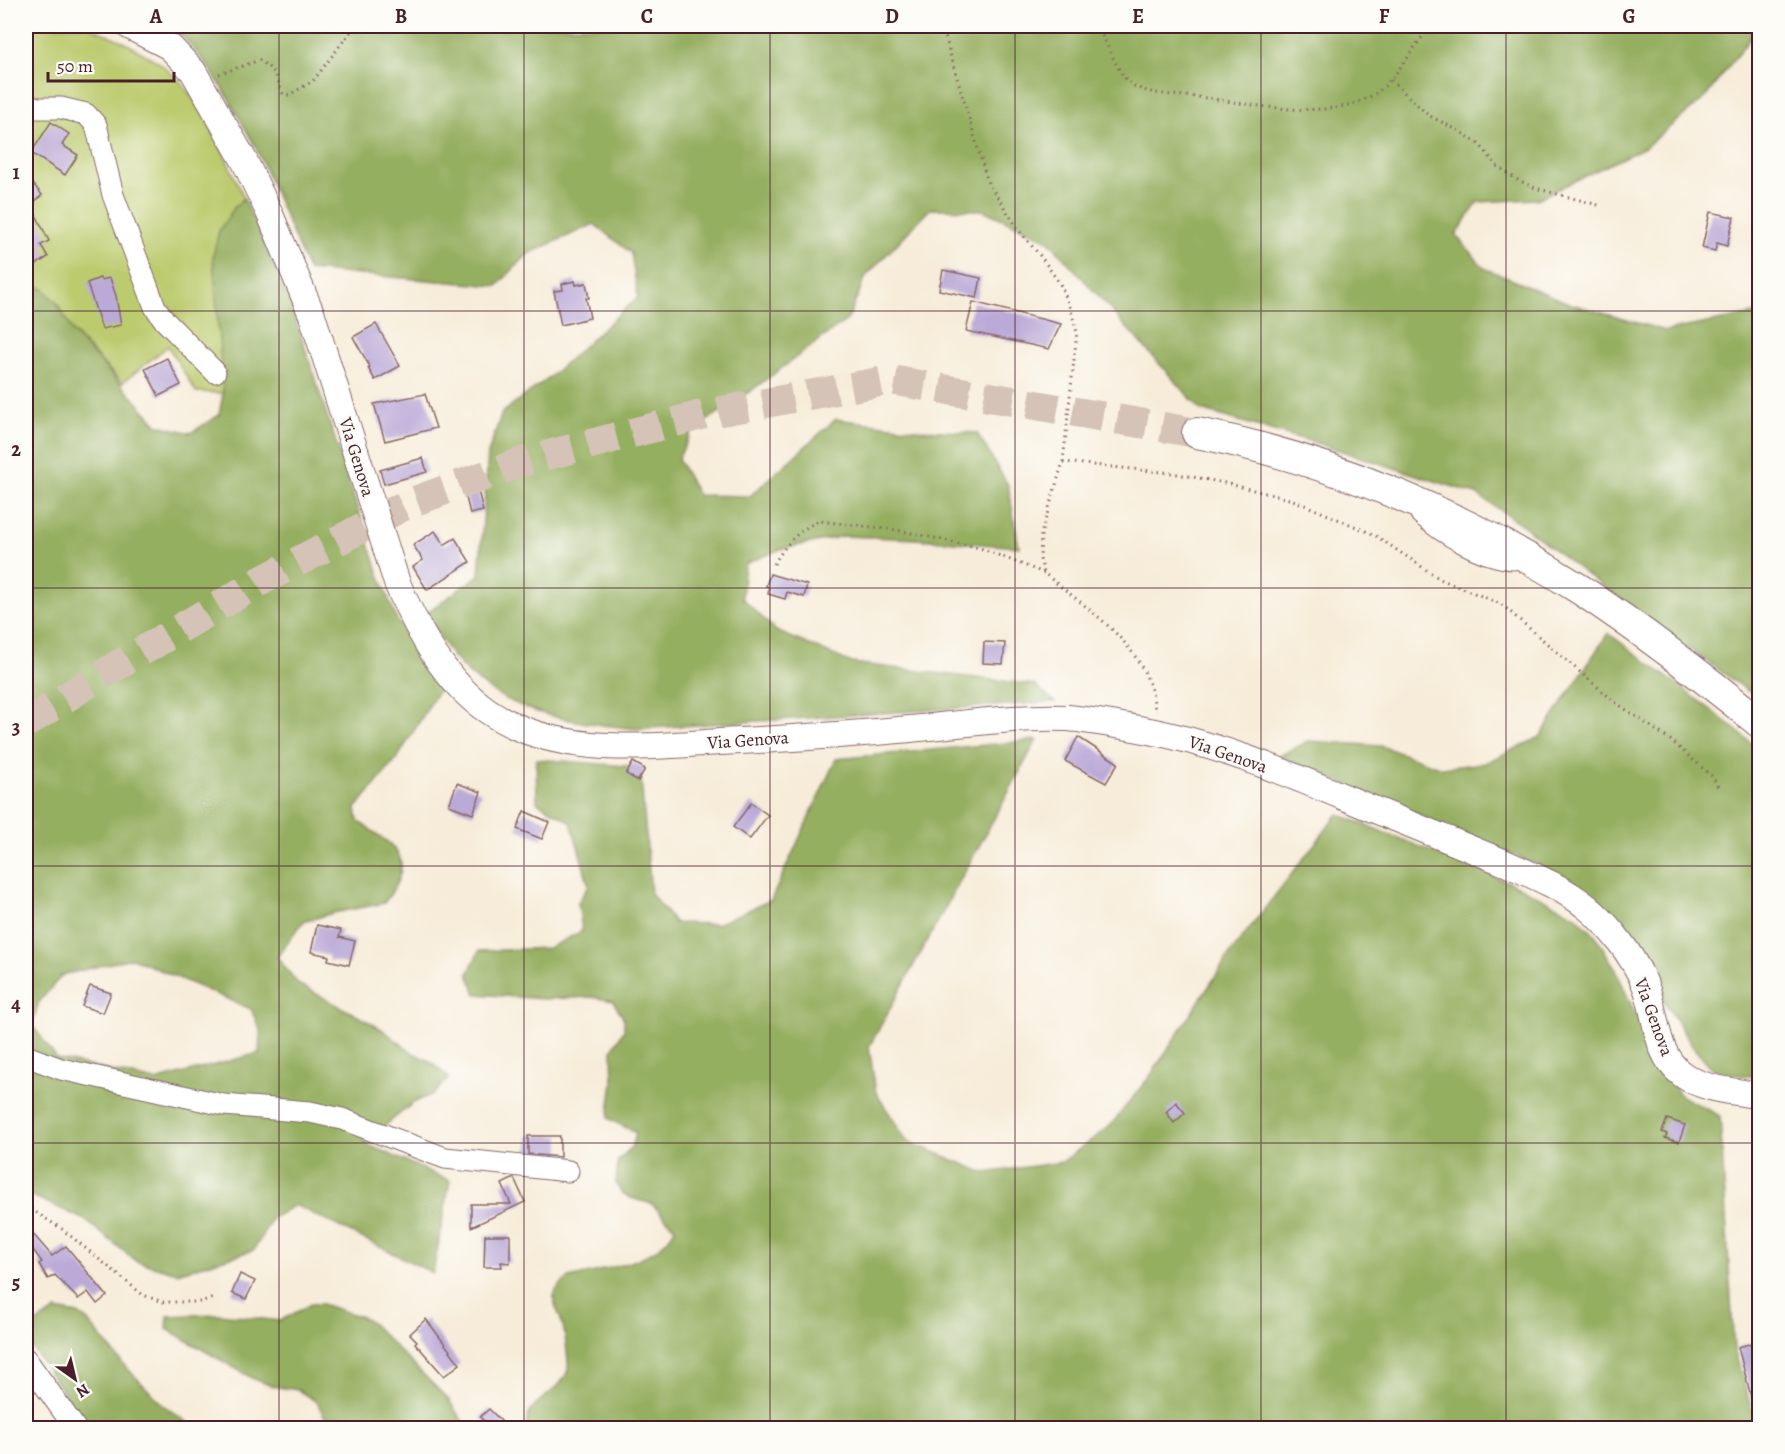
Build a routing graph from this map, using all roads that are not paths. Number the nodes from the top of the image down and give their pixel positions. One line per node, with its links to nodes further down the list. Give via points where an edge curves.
1 (129, 26): 7 (main road, Via Genova, via 170,47 193,71 244,160 312,315 397,583 412,618 460,687 488,711 521,729 603,747 1069,718 1222,749 1479,852 1563,891 1589,908 1636,966 1646,985 1663,1051 1671,1064 1698,1083)
2 (26, 105): 3 (street, via 86,114 96,125 113,195 155,307)
3 (214, 372)
4 (1197, 433): 5 (highway, via 1294,457 1458,522 1581,590)
5 (1760, 723)
6 (26, 1056): 8 (street, via 61,1069 213,1103 310,1112 342,1119 446,1158)
7 (1760, 1096)
8 (568, 1171)
9 (26, 1359): 10 (street)
10 (75, 1428)

